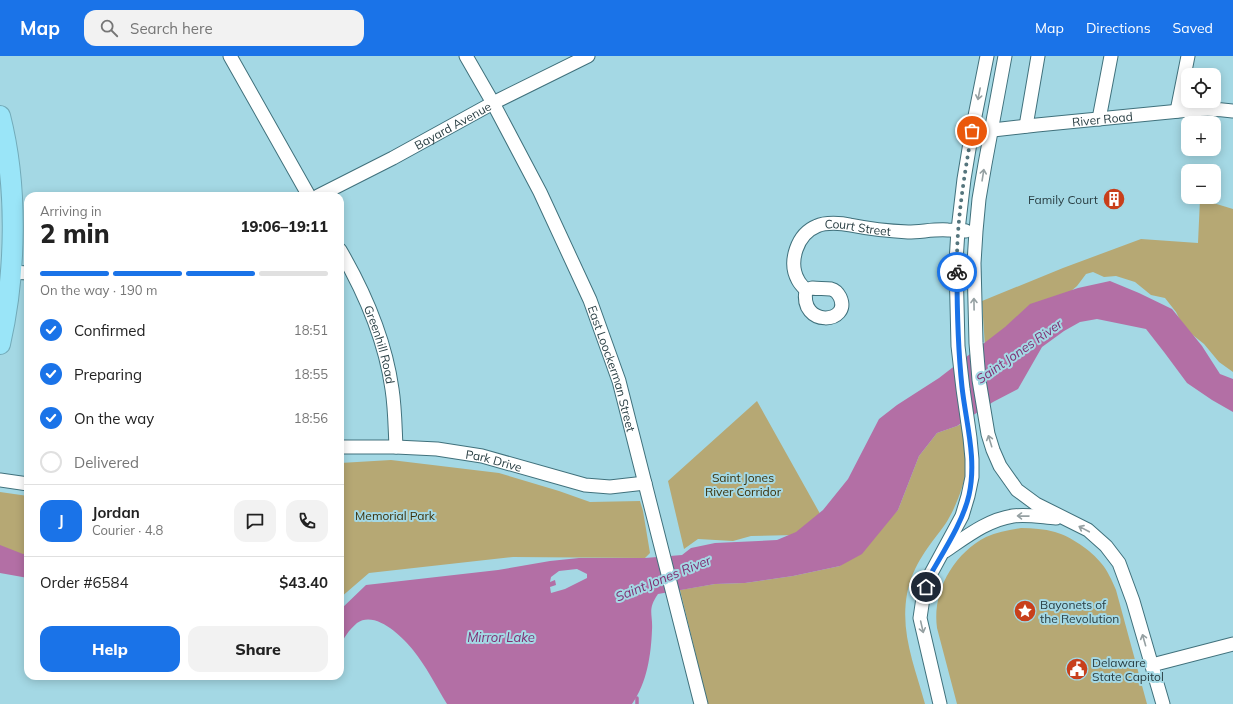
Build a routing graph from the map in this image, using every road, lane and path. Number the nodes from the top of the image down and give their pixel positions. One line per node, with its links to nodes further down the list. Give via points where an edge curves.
1 (230, 56): 17 (street)
2 (466, 56): 9 (street, East Loockerman Street)
3 (588, 56): 9 (street, Bayard Avenue)
4 (987, 56): 15 (street, one-way to 15)
5 (1005, 56): 16 (street)
6 (1038, 56): 14 (street)
7 (1111, 56): 13 (street)
8 (1188, 56): 10 (street)
9 (493, 103): 18 (street, Bayard Avenue); 29 (street, East Loockerman Street, via 540,192 590,300 619,381)
10 (1177, 111): 11 (street, River Road); 13 (street, River Road)
11 (1233, 111)
12 (0, 116): 22 (highway, via 10,178 12,233)
13 (1099, 119): 14 (street, River Road)
14 (1026, 126): 16 (street, River Road)
15 (972, 131): 16 (street, River Road); 19 (street)
16 (991, 131): 20 (street, one-way to 16)
17 (307, 192)
18 (326, 192)
19 (958, 230): 20 (street, Court Street); 23 (street, Court Street, via 909,232 846,224 817,225 807,233 794,253 795,273); 31 (street, via 958,346 972,458 972,477 962,516)
20 (976, 231): 30 (street, one-way to 20, via 1017,490 1000,466 990,439 979,380 976,343)
21 (344, 257): 26 (street, Greenhill Road, via 367,302 383,345 392,389)
22 (20, 273): 24 (highway, via 7,303)
23 (806, 290)
24 (0, 344)
25 (344, 447): 26 (street, Park Drive)
26 (396, 447): 29 (street, Park Drive, via 438,449 482,456 585,485 610,487)
27 (0, 480): 28 (street)
28 (24, 483)
29 (645, 483): 34 (street, East Loockerman Street)
30 (1062, 518): 31 (street, one-way to 31, via 1014,516 997,520 978,529); 33 (street, one-way to 30, via 1119,563 1106,546 1088,530)
31 (943, 553): 35 (street, one-way to 35, via 929,577 920,618)
32 (1233, 644): 33 (street)
33 (1152, 665): 36 (street)
34 (701, 704)
35 (940, 704)
36 (1163, 704)

